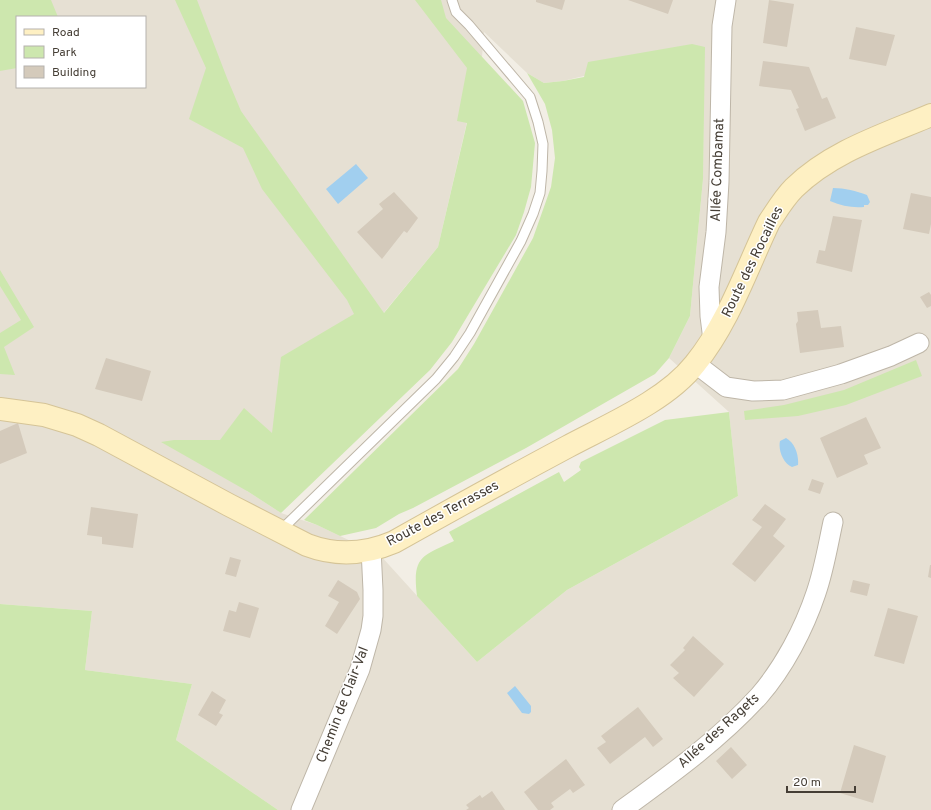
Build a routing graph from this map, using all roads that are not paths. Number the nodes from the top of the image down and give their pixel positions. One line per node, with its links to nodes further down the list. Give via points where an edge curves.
1 (452, 0): 8 (lane, via 456,12 530,97 543,144 540,193 521,241 454,356 436,379)
2 (726, 0): 5 (street, Allée Combamat, via 722,26 716,232)
3 (931, 115): 5 (street, Route des Rocailles, via 831,160 793,189 769,222 728,313)
4 (919, 343): 5 (street, via 841,374 783,390 752,391 726,387)
5 (705, 350): 9 (street, Route des Terrasses, via 683,378 650,402 394,542)
6 (0, 409): 8 (street, Route des Terrasses, via 44,415 77,425)
7 (833, 522): 11 (street, Allée des Ragets, via 816,592 802,627 760,695 687,762)
8 (280, 531): 9 (street, Route des Terrasses, via 307,545 330,552)
9 (371, 550): 10 (street, Chemin de Clair-Val, via 371,630 360,669)
10 (301, 810)
11 (622, 810)

